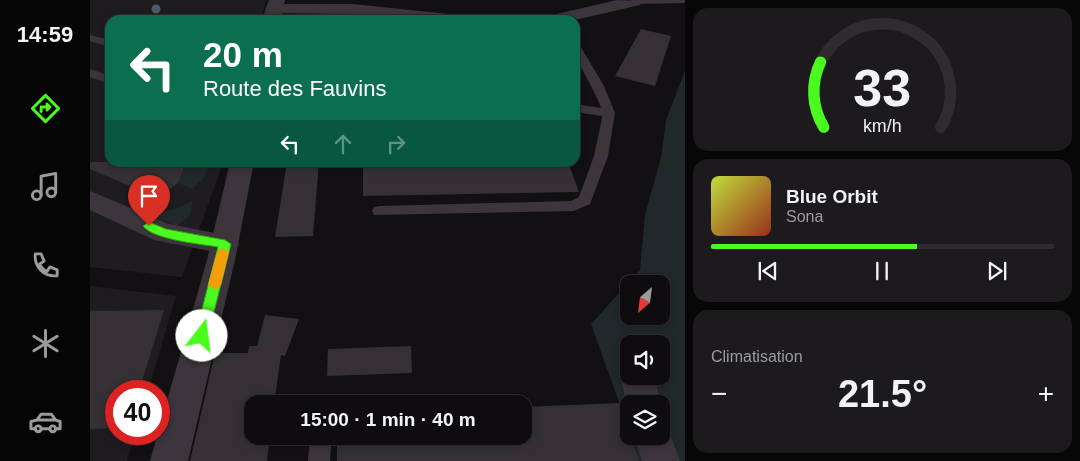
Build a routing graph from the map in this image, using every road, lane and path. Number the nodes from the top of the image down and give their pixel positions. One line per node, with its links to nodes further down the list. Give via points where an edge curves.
1 (634, 0): 2 (lane); 5 (street)
2 (685, 0)
3 (274, 10): 4 (street, via 352,9)
4 (410, 15)
5 (574, 15)
6 (90, 38): 7 (lane)
7 (105, 42)
8 (580, 54): 12 (lane)
9 (90, 73): 10 (lane)
10 (105, 78)
11 (580, 109): 12 (lane)
12 (609, 113): 15 (lane, via 608,128 588,196 580,204)
13 (241, 167): 16 (street)
14 (90, 200): 16 (street)
15 (380, 211)
16 (222, 256): 19 (street)
17 (320, 445): 20 (lane)
18 (656, 445): 21 (street)
19 (168, 461)
20 (319, 461)
21 (661, 461)

